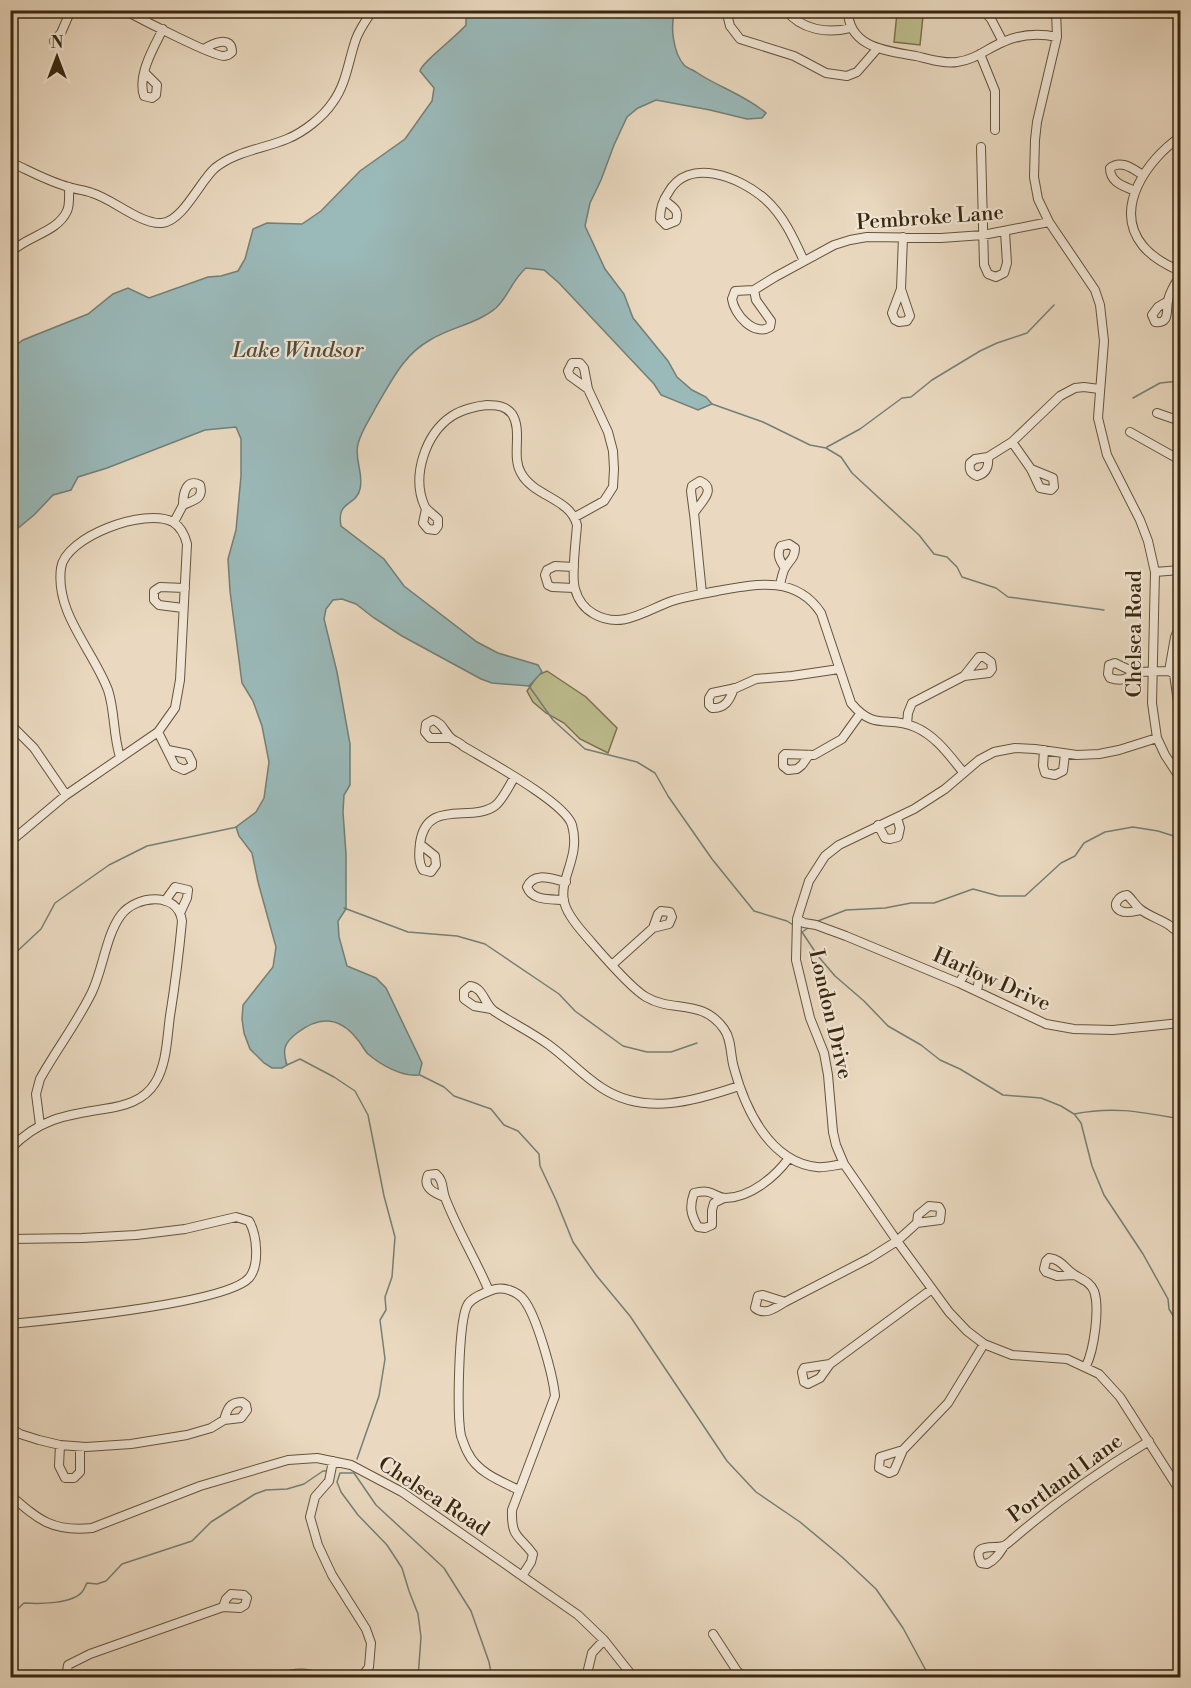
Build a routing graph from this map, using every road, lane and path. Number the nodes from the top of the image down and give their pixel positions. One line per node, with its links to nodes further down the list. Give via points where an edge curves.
1 (71, 10): 13 (street, via 62,33)
2 (124, 10): 11 (street)
3 (373, 10): 24 (street, via 355,40 347,73 332,104 287,139 242,153 217,167 178,215 166,223 154,223 99,196)
4 (726, 10): 16 (street, via 730,26 740,39 794,56 826,73 847,76 856,72)
5 (770, 10): 9 (street)
6 (848, 10): 10 (street)
7 (984, 10): 14 (street)
8 (1056, 10): 12 (street, Chelsea Road)
9 (786, 12): 10 (street, via 801,24 819,30 838,32)
10 (851, 28): 16 (street)
11 (163, 29): 15 (street); 18 (street)
12 (1057, 37): 14 (street, via 1040,34); 27 (street, Chelsea Road, via 1035,140 1034,177 1038,199)
13 (54, 41)
14 (1003, 42): 17 (street)
15 (204, 49)
16 (877, 50): 17 (street, via 949,63)
17 (980, 54): 19 (street, via 995,90)
18 (145, 73)
19 (994, 130)
20 (1180, 137): 23 (street)
21 (981, 147): 29 (street)
22 (10, 162): 24 (street)
23 (1143, 175): 25 (street); 25 (street, via 1124,164 1110,168 1116,182)
24 (69, 187): 31 (street, via 67,211 56,224)
25 (1135, 191): 33 (street, via 1134,232 1156,258)
26 (664, 200): 32 (street, via 674,183 687,174 714,174 739,183 752,189 776,211)
27 (1049, 222): 28 (street, Pembroke Lane); 38 (street, Chelsea Road, via 1095,290 1100,305 1104,341)
28 (1005, 232): 29 (street, Pembroke Lane); 29 (street, via 1007,263 1004,273 996,277 985,269)
29 (983, 235): 30 (street, Pembroke Lane)
30 (903, 237): 32 (street, Pembroke Lane, via 850,240); 34 (street)
31 (10, 253)
32 (804, 261): 35 (street, Pembroke Lane)
33 (1180, 273): 36 (street)
34 (901, 289)
35 (754, 290): 35 (street, Pembroke Lane, via 756,300 771,321 770,327 762,331 750,326 732,304 735,291)
36 (1168, 301)
37 (588, 389): 50 (street, via 613,451 613,487 604,501)
38 (1099, 389): 42 (street, via 1075,388 1060,396); 56 (street, Chelsea Road, via 1101,437 1140,520)
39 (1157, 413): 40 (street)
40 (1180, 421)
41 (1130, 432): 44 (street)
42 (1012, 442): 43 (street); 45 (street)
43 (988, 457)
44 (1180, 460)
45 (1031, 469)
46 (1180, 497): 51 (street)
47 (183, 505): 52 (street)
48 (426, 509): 50 (street, via 420,470 430,441 456,413 497,405 506,408 514,420 520,473)
49 (694, 514): 60 (street)
50 (575, 517): 53 (street)
51 (1180, 521)
52 (174, 522): 58 (street, via 184,533 187,544); 80 (street, via 158,517 115,524 69,550 61,565 59,584 64,603 108,692)
53 (574, 567): 59 (street); 59 (street, via 550,567 545,575 552,587)
54 (785, 568): 57 (street)
55 (1180, 570): 56 (street)
56 (1155, 572): 66 (street, Chelsea Road)
57 (780, 585): 60 (street); 63 (street, via 799,591 814,602)
58 (185, 588): 61 (street); 61 (street, via 160,587 154,591 153,600 159,605)
59 (574, 588): 60 (street, via 584,607 617,621)
60 (702, 594)
61 (183, 608): 73 (street, via 175,708)
62 (1180, 626): 64 (street)
63 (839, 669): 68 (street, via 756,679); 70 (street, via 851,703)
64 (1169, 671): 66 (street); 69 (street, via 1174,674)
65 (1134, 672): 66 (street)
66 (1153, 672): 75 (street, Chelsea Road)
67 (964, 676): 72 (street, via 912,702)
68 (734, 688)
69 (1178, 702)
70 (860, 714): 72 (street, via 880,722); 79 (street, via 842,739)
71 (10, 724): 84 (street, via 34,748)
72 (907, 724): 81 (street, via 929,734)
73 (158, 732): 76 (street); 80 (street)
74 (450, 738): 82 (street)
75 (1157, 738): 78 (street, London Drive, via 1100,754); 83 (street, Chelsea Road)
76 (168, 750)
77 (1044, 750): 78 (street, London Drive); 78 (street, via 1043,770 1055,775 1063,771); 81 (street, London Drive, via 1015,748 994,752)
78 (1065, 754)
79 (808, 755)
80 (120, 757): 84 (street)
81 (963, 772): 85 (street, London Drive, via 930,800)
82 (514, 778): 88 (street, via 496,805 433,819); 89 (street, via 541,793 570,819 575,848)
83 (1180, 778)
84 (66, 795): 87 (street)
85 (897, 818): 86 (street, London Drive); 86 (street, via 898,837 885,838)
86 (878, 825): 94 (street, London Drive, via 825,856 809,880)
87 (10, 842)
88 (420, 844)
89 (566, 882): 91 (street); 91 (street, via 540,877 531,880 527,887 531,895 539,898)
90 (165, 900): 93 (street); 93 (street, via 175,887 188,890); 103 (street, via 146,900 121,916 92,992 40,1079 36,1094)
91 (564, 900): 97 (street, via 574,920)
92 (1141, 910): 96 (street)
93 (181, 911): 103 (street, via 166,1046 155,1082 132,1103 70,1114)
94 (797, 919): 98 (street, Harlow Drive); 106 (street, London Drive, via 798,968 810,1018 824,1053 833,1132)
95 (654, 928): 97 (street)
96 (1180, 932)
97 (613, 964): 102 (street, via 645,997 710,1014 729,1038)
98 (959, 983): 99 (street, Harlow Drive); 99 (street, via 972,970 980,974)
99 (977, 991): 101 (street, Harlow Drive, via 1058,1027 1113,1030)
100 (491, 1009): 102 (street, via 549,1045 620,1098 670,1104)
101 (1180, 1023)
102 (739, 1086): 105 (street, via 763,1132)
103 (40, 1125): 104 (street)
104 (10, 1149)
105 (789, 1158): 106 (street, via 817,1167); 108 (street, via 766,1182)
106 (843, 1164): 111 (street, London Drive)
107 (444, 1197): 114 (street)
108 (724, 1198): 108 (street, via 705,1190 694,1193 691,1216 698,1227 712,1225 714,1203)
109 (918, 1223): 111 (street)
110 (10, 1239): 116 (street, via 136,1235 236,1217 249,1221 256,1240 254,1266 249,1278 237,1286 171,1303)
111 (897, 1241): 113 (street, London Drive); 115 (street)
112 (1074, 1275): 119 (street, via 1094,1290 1094,1340)
113 (932, 1289): 117 (street, London Drive, via 967,1331); 118 (street)
114 (489, 1291): 127 (street, via 469,1302 461,1329 461,1436 478,1467); 127 (street, via 508,1289 524,1299 554,1383 550,1413)
115 (785, 1302)
116 (10, 1324)
117 (984, 1344): 119 (street, London Drive, via 1012,1355 1067,1359); 125 (street, via 948,1403)
118 (830, 1364)
119 (1086, 1366): 122 (street, London Drive, via 1109,1383)
120 (224, 1420): 124 (street, via 187,1435)
121 (10, 1428): 123 (street)
122 (1149, 1441): 128 (street, London Drive); 130 (street, Portland Lane, via 1073,1490)
123 (60, 1445): 124 (street); 124 (street, via 60,1471 69,1479 80,1472)
124 (80, 1447)
125 (903, 1450)
126 (333, 1461): 129 (street, Chelsea Road, via 302,1458 266,1467 200,1486 92,1528 75,1530 60,1528); 131 (street, Chelsea Road, via 351,1465 402,1492); 139 (street, via 329,1481 315,1497 311,1528 332,1575 371,1643 369,1667)
127 (519, 1490): 131 (street, via 512,1524 517,1538 533,1554)
128 (1180, 1491)
129 (10, 1495)
130 (1004, 1546)
131 (522, 1575): 134 (street, Chelsea Road, via 578,1615)
132 (224, 1607): 136 (street, via 90,1654 68,1665)
133 (713, 1634): 142 (street)
134 (604, 1640): 140 (street, via 592,1653); 141 (street, Chelsea Road)
135 (1180, 1674): 143 (street)
136 (66, 1677)
137 (278, 1677): 138 (street, via 306,1672)
138 (323, 1677)
139 (361, 1677)
140 (586, 1677)
141 (634, 1677)
142 (745, 1677)
143 (1173, 1677)

